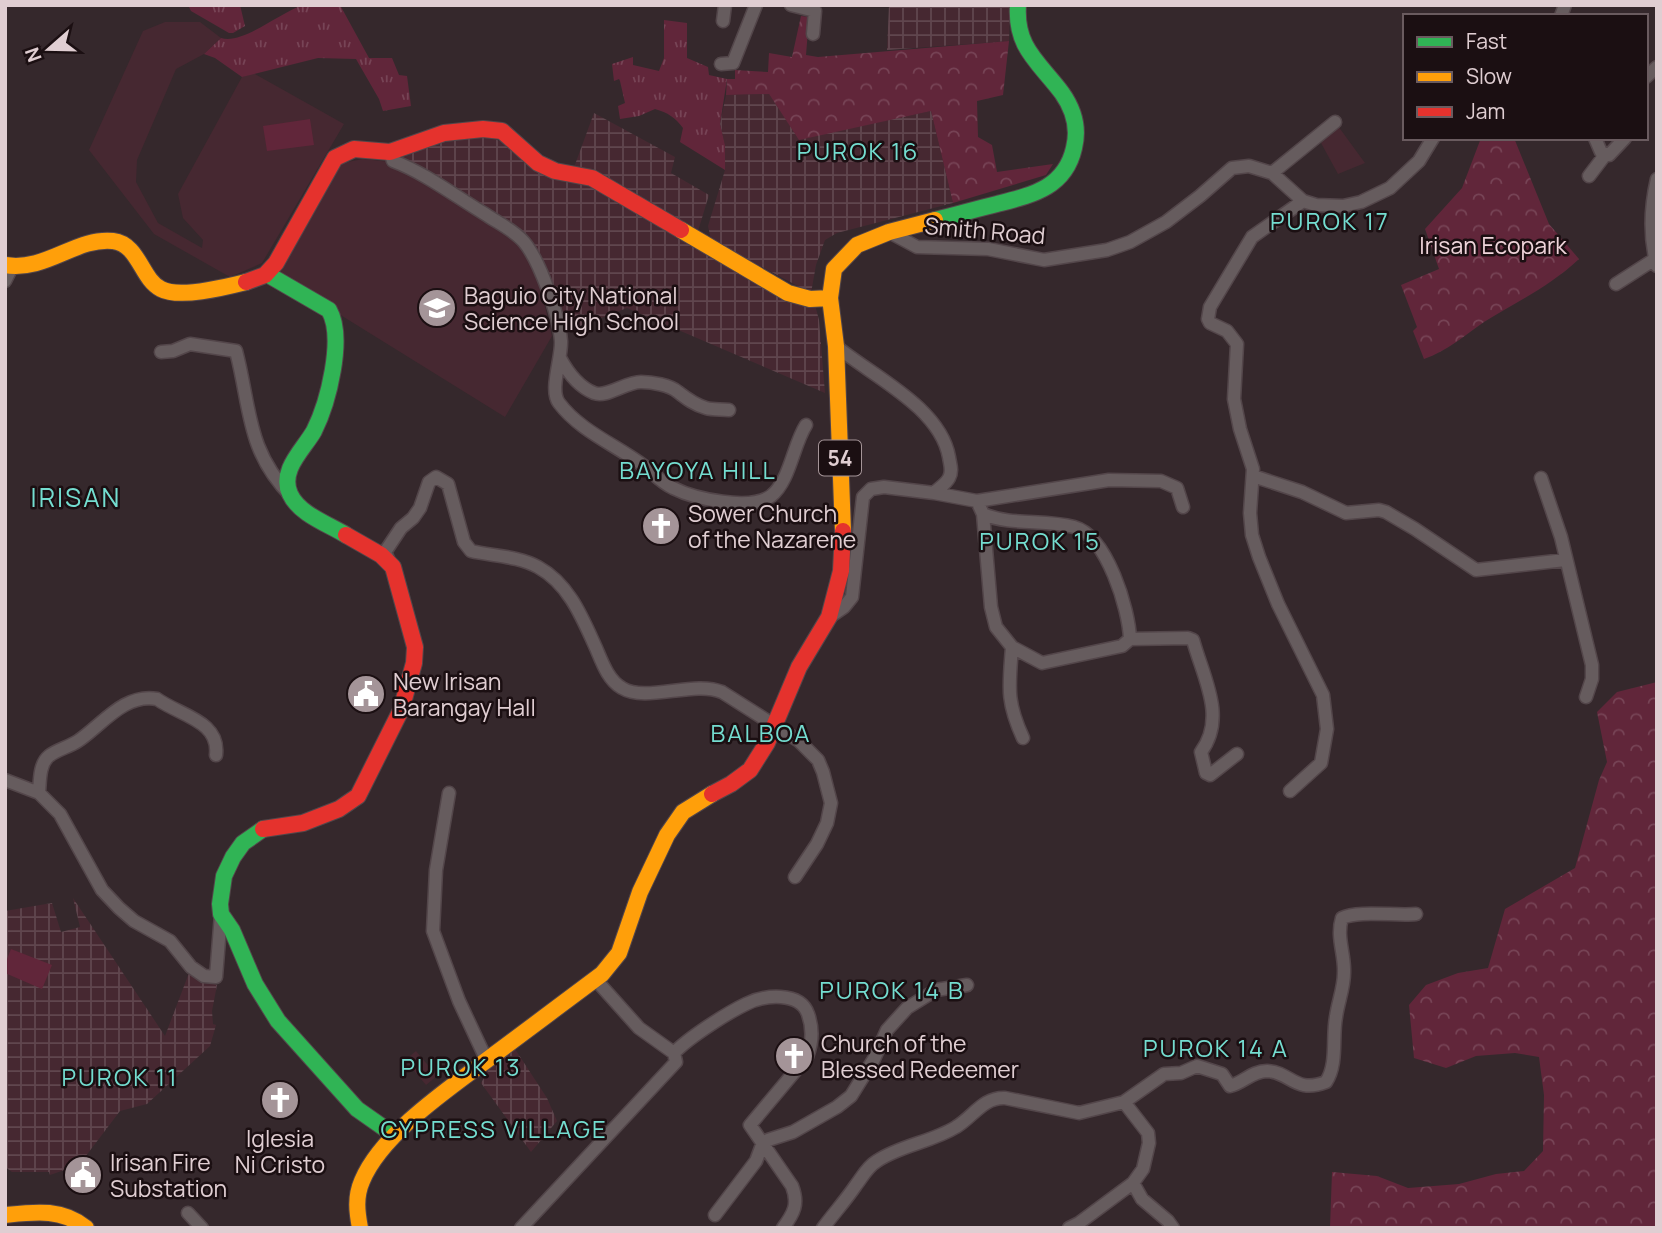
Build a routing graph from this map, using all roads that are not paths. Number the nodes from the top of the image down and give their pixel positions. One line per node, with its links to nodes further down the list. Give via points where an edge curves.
1 (725, 5): 5 (street)
2 (756, 5): 7 (street, via 733,63)
3 (791, 5): 6 (street, via 815,12)
4 (1018, 5): 18 (main road, 54, via 1023,44 1073,114 1077,143 1066,172 1052,187 1036,194)
5 (723, 21)
6 (813, 34)
7 (721, 64)
8 (1335, 122): 14 (street)
9 (1432, 140): 17 (street, via 1419,161 1390,188 1361,202 1330,207)
10 (1596, 140): 13 (street)
11 (1623, 140): 13 (street)
12 (390, 152): 21 (main road, via 354,149 335,158); 23 (main road, via 444,133 502,131 538,163 592,178 788,293); 26 (street, via 393,161 524,242 558,322)
13 (1605, 155): 15 (street)
14 (1272, 173): 17 (street); 18 (street, Smith Road, via 1249,166 1231,168 1185,208 1139,237 1107,250 1044,260 988,249 917,247)
15 (1589, 176)
16 (1657, 178): 19 (street, via 1650,240)
17 (1303, 201): 29 (street, via 1252,237 1208,313 1210,323 1227,331 1237,344 1234,398)
18 (889, 232): 23 (main road, 54, via 857,245 840,261 831,276)
19 (1656, 262): 22 (street)
20 (7, 271): 21 (main road, via 109,240 128,249 163,290 202,290)
21 (267, 274): 32 (main road, via 329,310 335,326 328,391 314,430 289,471)
22 (1616, 284)
23 (830, 298): 24 (main road, 54)
24 (836, 346): 31 (street, via 934,424 947,448 952,471); 38 (main road, 54, via 843,525 841,571)
25 (161, 352): 32 (street, via 190,344 236,351 260,454)
26 (560, 358): 27 (street, via 595,394 609,393 622,384 650,383 677,390 684,399 707,408); 28 (street, via 555,393 579,424 672,488 690,494 747,504 771,496 781,484)
27 (729, 410)
28 (806, 425)
29 (1253, 476): 36 (street, via 1346,513 1386,512 1476,570); 47 (street, via 1252,535 1278,604 1318,683 1326,712 1321,763)
30 (1541, 478): 36 (street)
31 (934, 493): 33 (street); 38 (street, via 884,488 871,489 863,497 852,597)
32 (291, 496): 37 (main road, via 308,513)
33 (976, 501): 34 (street, via 1109,480 1161,481 1177,488); 35 (street)
34 (1183, 507)
35 (983, 514): 39 (street, via 1078,528 1089,537 1119,582); 40 (street, via 991,607 996,627)
36 (1565, 560): 41 (street, via 1592,665)
37 (389, 561): 42 (street, via 387,550 420,508 429,482 436,477 448,484 464,542 471,551 524,561 555,578 566,590 603,666 622,688 634,692 710,687); 51 (main road, via 396,572 415,647 414,663 401,709 365,786 339,809 303,823 264,828 243,843 224,876)
38 (829, 617): 42 (main road, 54, via 799,667)
39 (1130, 639): 40 (street, via 1122,646 1042,663); 44 (street, via 1193,640 1214,707 1209,742 1201,752 1206,773 1210,775)
40 (1012, 647): 43 (street, via 1012,713)
41 (1586, 697)
42 (774, 726): 50 (street, via 818,760 831,803 817,844); 53 (main road, 54, via 750,770 682,812 640,892 619,953)
43 (1023, 738)
44 (1237, 754)
45 (216, 755): 48 (street, via 217,744 210,730 149,698 115,711 79,740 48,757)
46 (5, 780): 48 (street)
47 (1290, 790)
48 (39, 793): 51 (street, via 60,814 102,890 134,921 170,941 204,976 216,977)
49 (449, 793): 56 (street, via 436,870 433,932)
50 (795, 877)
51 (221, 914): 58 (main road, via 264,999 288,1035 357,1109)
52 (1416, 914): 57 (street, via 1351,914 1342,918 1339,935 1344,983 1326,1082 1304,1086 1269,1071 1230,1086 1222,1074 1197,1066 1164,1074)
53 (596, 980): 55 (street, via 639,1028); 56 (main road, 54)
54 (967, 985): 59 (street, via 939,989 907,1008 887,1030 851,1096 793,1132)
55 (674, 1053): 59 (street, via 748,1003 790,998 800,1002 809,1015 810,1049 795,1074 750,1125); 67 (street, via 676,1062)
56 (487, 1061): 58 (main road, 54)
57 (1124, 1102): 60 (street, via 1148,1133 1143,1169); 69 (street, via 1079,1113 995,1097 942,1135 878,1160)
58 (394, 1135): 66 (main road, 54, via 362,1180 357,1210)
59 (762, 1145): 63 (street, via 756,1161); 68 (street, via 796,1197 795,1209)
60 (1133, 1183): 70 (street); 71 (street, via 1142,1199)
61 (188, 1213): 65 (street)
62 (5, 1215): 64 (main road, via 64,1212)
63 (715, 1215)
64 (86, 1228)
65 (202, 1228)
66 (360, 1228)
67 (521, 1228)
68 (783, 1228)
69 (823, 1228)
70 (1069, 1228)
71 (1173, 1228)

